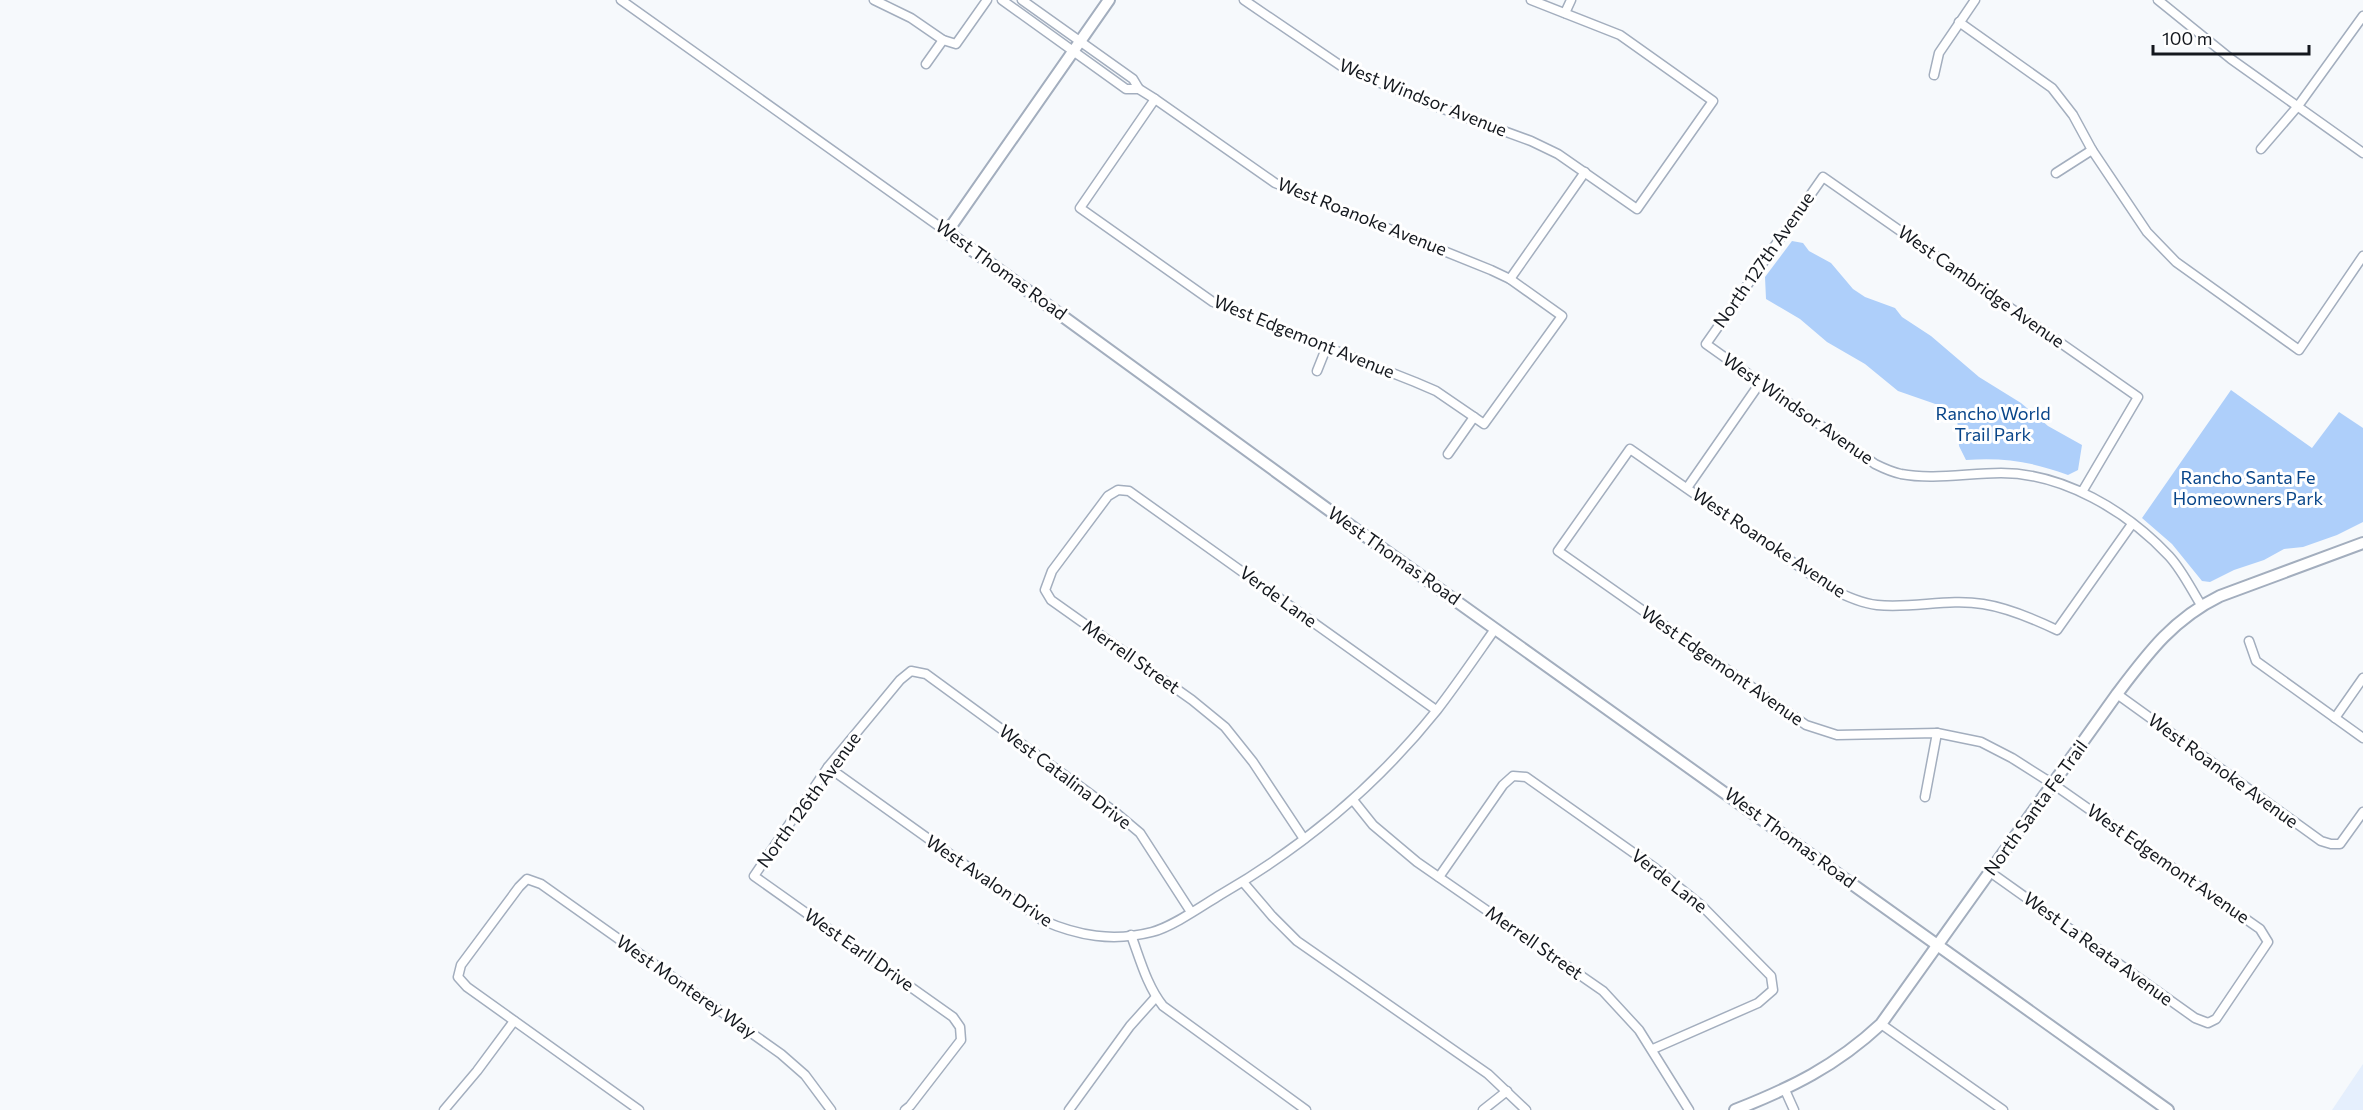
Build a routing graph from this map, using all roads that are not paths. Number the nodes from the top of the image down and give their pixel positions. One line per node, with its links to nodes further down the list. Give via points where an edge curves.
1 (621, 0): 29 (street, West Thomas Road)
2 (874, 0): 15 (street)
3 (987, 0): 15 (street, via 956,44)
4 (1002, 0): 17 (street, West Roanoke Avenue)
5 (1022, 0): 16 (street, West Roanoke Avenue)
6 (1109, 0): 16 (street)
7 (1244, 0): 26 (street, West Windsor Avenue, via 1344,68 1438,108 1531,141)
8 (1531, 0): 12 (street)
9 (1571, 0): 12 (street)
10 (1975, 0): 14 (street)
11 (2158, 0): 22 (street)
12 (1565, 13): 26 (street, West Windsor Avenue, via 1620,35 1713,101 1637,209)
13 (2363, 16): 22 (street)
14 (1959, 22): 19 (street, via 1939,53); 24 (street, via 2052,88 2073,115)
15 (943, 40): 18 (street)
16 (1080, 41): 17 (street); 20 (street, West Roanoke Avenue, via 1134,79)
17 (1073, 51): 20 (street, West Roanoke Avenue, via 1126,88); 29 (street)
18 (926, 64)
19 (1934, 75)
20 (1139, 89): 21 (street, West Roanoke Avenue)
21 (1155, 99): 31 (street, West Roanoke Avenue, via 1275,183); 33 (street, West Edgemont Avenue, via 1080,208 1200,294 1228,309)
22 (2298, 106): 23 (street); 25 (street)
23 (2261, 149)
24 (2092, 150): 27 (street); 30 (street, via 2147,232 2175,262 2299,350)
25 (2363, 153)
26 (1585, 172): 31 (street)
27 (2056, 173)
28 (1823, 177): 32 (street, North 127th Avenue); 39 (street, West Cambridge Avenue, via 2138,397)
29 (947, 232): 45 (street, West Thomas Road)
30 (2363, 256)
31 (1510, 279): 36 (street, West Roanoke Avenue, via 1562,316 1484,424)
32 (1706, 344): 35 (street, West Windsor Avenue)
33 (1327, 346): 34 (street); 36 (street, West Edgemont Avenue, via 1436,392)
34 (1317, 371)
35 (1760, 383): 38 (street); 39 (street, West Windsor Avenue, via 1875,464 1899,473 2031,475)
36 (1474, 417): 37 (street)
37 (1448, 454)
38 (1687, 488): 40 (street, West Roanoke Avenue, via 1848,597 1876,605 1984,604 2057,630); 42 (street, West Roanoke Avenue, via 1630,449)
39 (2082, 492): 40 (street, West Windsor Avenue)
40 (2132, 524): 44 (street, West Windsor Avenue, via 2170,557)
41 (2363, 543): 44 (street, North Santa Fe Trail)
42 (1558, 551): 52 (street, West Edgemont Avenue, via 1806,725 1837,735)
43 (1045, 590): 50 (street, Verde Lane, via 1052,571 1108,496 1118,490 1129,491); 59 (street, Merrell Street, via 1051,600 1225,727)
44 (2201, 605): 49 (street, North Santa Fe Trail, via 2161,638)
45 (1495, 628): 50 (street); 66 (street, West Thomas Road)
46 (2249, 641): 51 (street, via 2256,661)
47 (911, 671): 54 (street, North 126th Avenue); 64 (street, West Catalina Drive, via 926,674 1140,833)
48 (2363, 678): 51 (street)
49 (2117, 694): 55 (street, North Santa Fe Trail); 58 (street, West Roanoke Avenue, via 2321,841 2340,844)
50 (1436, 710): 57 (street)
51 (2335, 718): 53 (street)
52 (1937, 733): 55 (street, West Edgemont Avenue, via 1981,742); 56 (street)
53 (2363, 738)
54 (828, 767): 61 (street, North 126th Avenue); 65 (street, West Avalon Drive, via 1042,920 1068,932 1098,937)
55 (2053, 784): 60 (street, North Santa Fe Trail); 69 (street, West Edgemont Avenue, via 2260,929 2268,942 2263,954 2216,1018)
56 (1925, 797)
57 (1353, 800): 59 (street); 62 (street, Merrell Street, via 1393,843)
58 (2363, 812)
59 (1304, 839): 63 (street)
60 (1990, 872): 66 (street, North Santa Fe Trail); 69 (street, West La Reata Avenue, via 2195,1018)
61 (754, 876): 78 (street, West Earll Drive, via 953,1017 960,1027 961,1040)
62 (1439, 877): 71 (street, Merrell Street, via 1604,991); 71 (street, Verde Lane, via 1513,776 1526,777 1655,868 1701,905 1771,976 1773,990 1758,1004)
63 (1244, 882): 64 (street); 73 (street, via 1297,941)
64 (1191, 912): 65 (street, via 1154,932)
65 (1131, 935): 67 (street)
66 (1939, 945): 70 (street, North Santa Fe Trail); 86 (street, West Thomas Road)
67 (1156, 997): 74 (street, via 1130,1026); 79 (street)
68 (514, 1021): 75 (street); 76 (street); 77 (street, West Monterey Way, via 458,976 461,965 527,879 542,884 781,1054 805,1075)
69 (2208, 1023)
70 (1881, 1024): 72 (street, North Santa Fe Trail, via 1829,1066); 85 (street)
71 (1653, 1049): 82 (street, Merrell Street)
72 (1785, 1090): 83 (street, North Santa Fe Trail); 84 (street)
73 (1507, 1091): 80 (street); 81 (street)
74 (1074, 1108)
75 (444, 1110)
76 (639, 1110)
77 (831, 1110)
78 (905, 1110)
79 (1306, 1110)
80 (1484, 1110)
81 (1526, 1110)
82 (1689, 1110)
83 (1735, 1110)
84 (1794, 1110)
85 (2002, 1110)
86 (2168, 1110)

